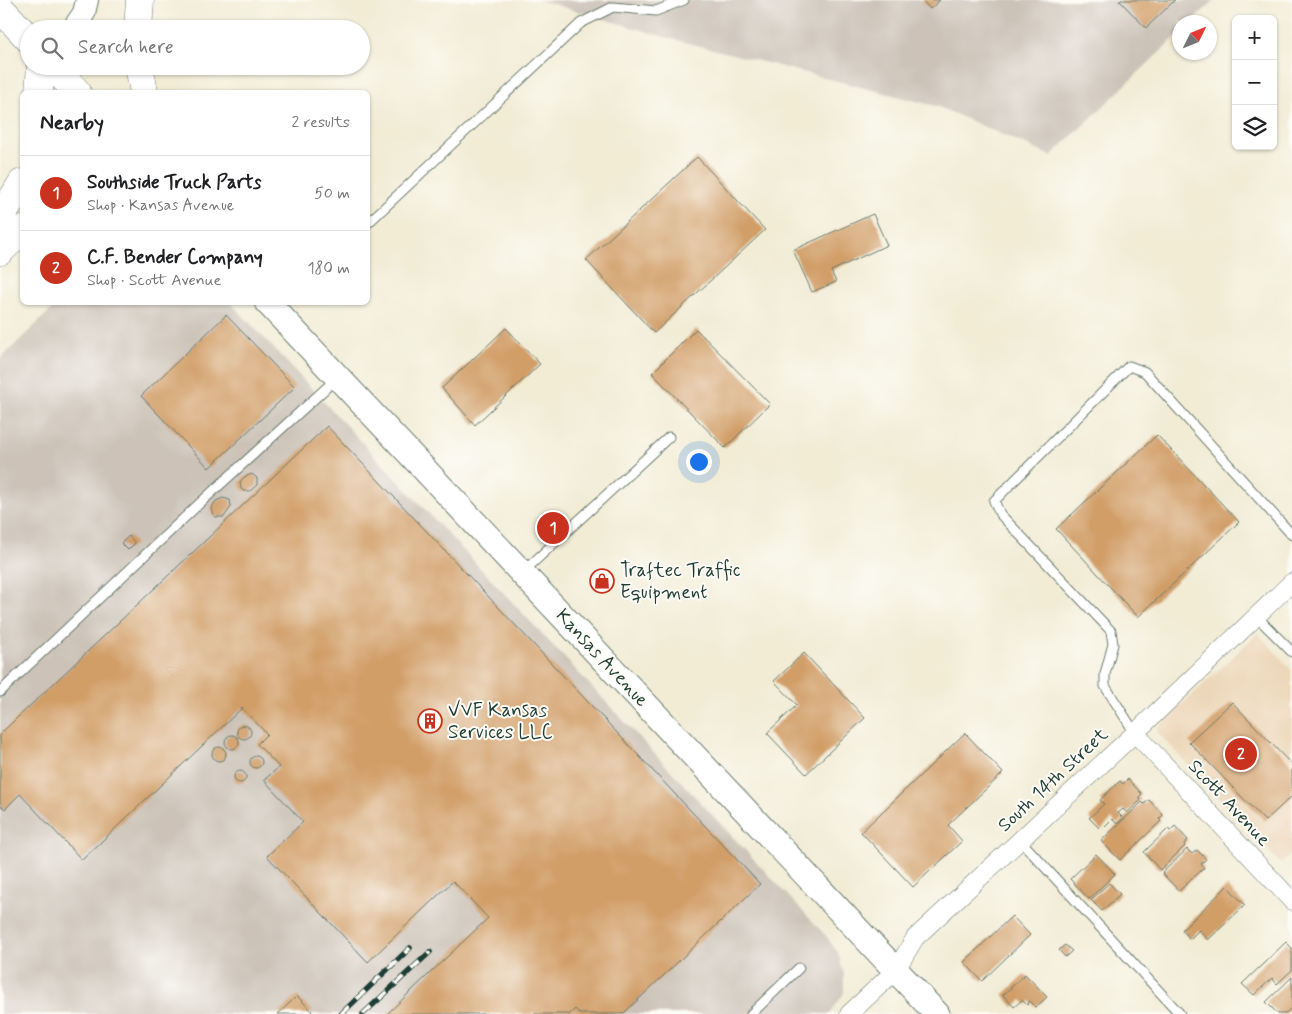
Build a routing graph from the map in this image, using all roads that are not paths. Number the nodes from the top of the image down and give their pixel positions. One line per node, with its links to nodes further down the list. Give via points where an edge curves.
1 (87, 0): 5 (street)
2 (140, 0): 6 (main road)
3 (684, 0): 16 (lane, via 656,11 613,7 582,22)
4 (0, 8): 7 (main road)
5 (79, 20)
6 (139, 20)
7 (20, 29)
8 (40, 75): 11 (main road)
9 (61, 75): 12 (main road)
10 (141, 75): 13 (main road)
11 (38, 90)
12 (75, 90)
13 (144, 90)
14 (20, 186): 15 (main road)
15 (0, 219)
16 (370, 221)
17 (20, 232): 18 (main road)
18 (0, 252)
19 (275, 305): 20 (main road, Kansas Avenue)
20 (338, 377): 23 (main road, Kansas Avenue); 27 (lane)
21 (669, 437): 23 (lane)
22 (1292, 535): 28 (lane, via 1145,372 1129,366 994,502 1000,514 1111,630 1113,644 1105,686)
23 (522, 573): 32 (main road, Kansas Avenue)
24 (1292, 582): 25 (street, South 14th Street)
25 (1256, 616): 26 (lane); 28 (street, South 14th Street)
26 (1292, 652)
27 (0, 692)
28 (1135, 733): 29 (street, South 14th Street); 30 (street, Scott Avenue)
29 (1020, 840): 32 (street, South 14th Street, via 915,938); 36 (lane)
30 (1292, 901)
31 (799, 968): 33 (lane)
32 (896, 970): 34 (street, South 14th Street); 35 (main road, Kansas Avenue)
33 (751, 1014)
34 (849, 1014)
35 (937, 1014)
36 (1180, 1014)

